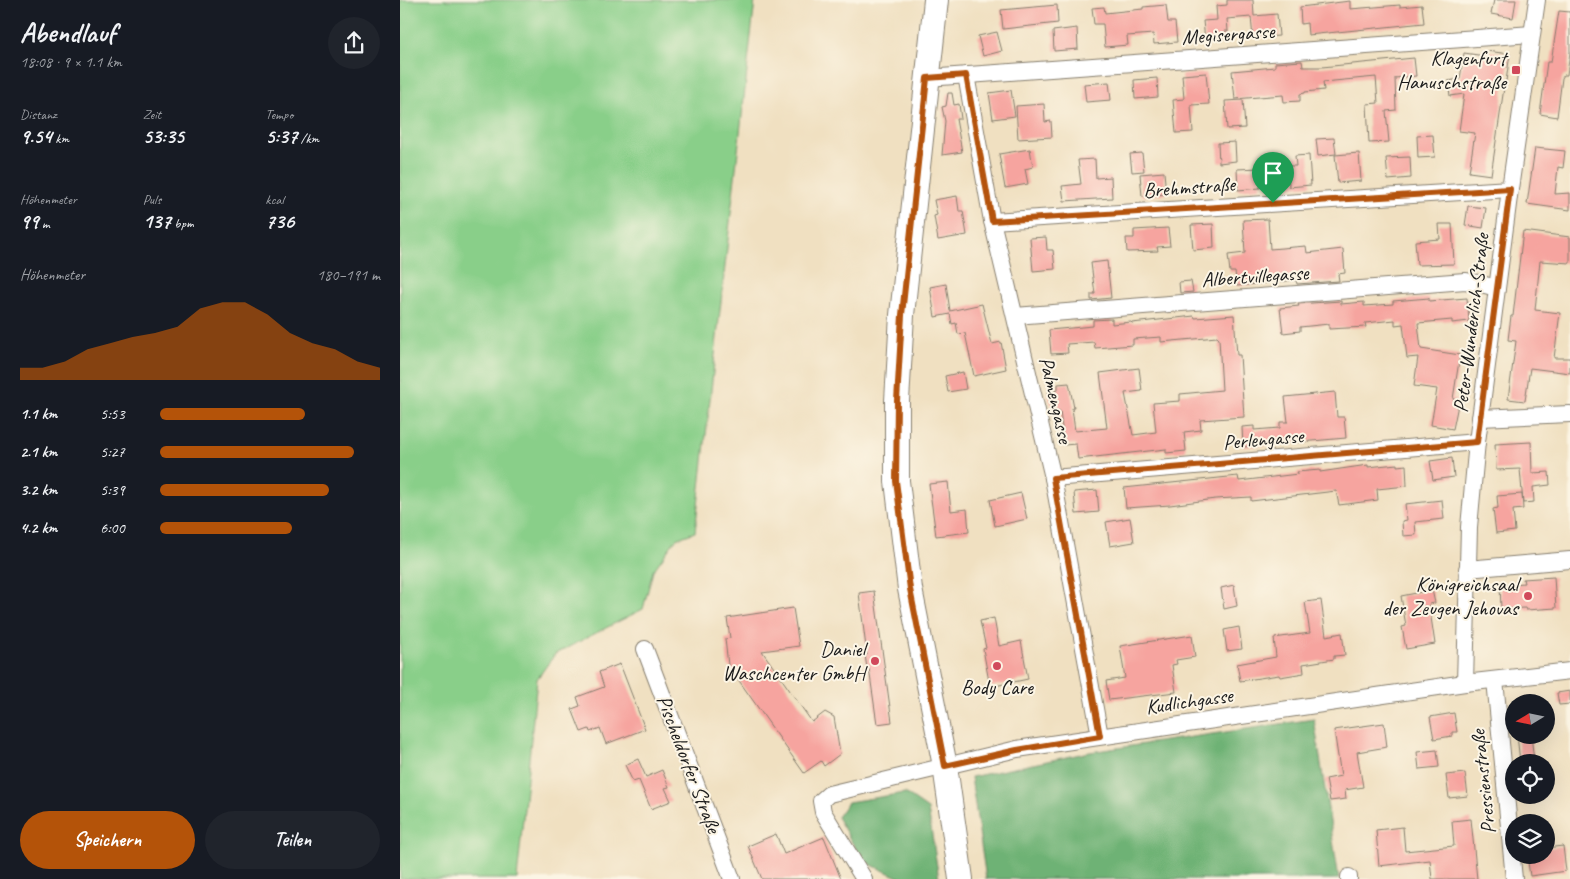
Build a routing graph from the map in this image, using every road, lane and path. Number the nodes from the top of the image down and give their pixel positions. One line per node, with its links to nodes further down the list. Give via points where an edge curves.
1 (936, 0): 5 (main road)
2 (1537, 0): 3 (street, Peter-Wunderlich-Straße)
3 (1532, 34): 4 (street, Megisergasse); 6 (street, Peter-Wunderlich-Straße)
4 (966, 75): 5 (street, Megisergasse); 7 (street, Palmengasse)
5 (927, 78): 21 (main road, via 902,315 896,481 910,589)
6 (1510, 189): 7 (street, Brehmstraße); 8 (street, Peter-Wunderlich-Straße)
7 (992, 221): 9 (street, Palmengasse)
8 (1497, 288): 9 (street, Albertvillegasse, via 1465,282); 11 (street, Peter-Wunderlich-Straße)
9 (1015, 316): 13 (street, Palmengasse)
10 (1570, 414): 11 (street)
11 (1480, 418): 12 (street, Peter-Wunderlich-Straße)
12 (1477, 442): 13 (street, Perlengasse); 15 (street, Peter-Wunderlich-Straße)
13 (1053, 478): 20 (street, Palmengasse)
14 (1570, 560): 15 (street)
15 (1467, 569): 19 (street, Peter-Wunderlich-Straße)
16 (645, 649): 22 (street, Pischeldorfer Straße)
17 (1570, 671): 18 (street, Kudlichgasse)
18 (1495, 680): 19 (street, Kudlichgasse); 25 (street, Pressienstraße)
19 (1465, 683): 20 (street, Kudlichgasse)
20 (1100, 736): 21 (street, Kudlichgasse)
21 (945, 766): 23 (street, Kudlichgasse, via 829,794 821,801 823,812); 24 (main road)
22 (732, 879)
23 (864, 879)
24 (961, 879)
25 (1514, 879)

